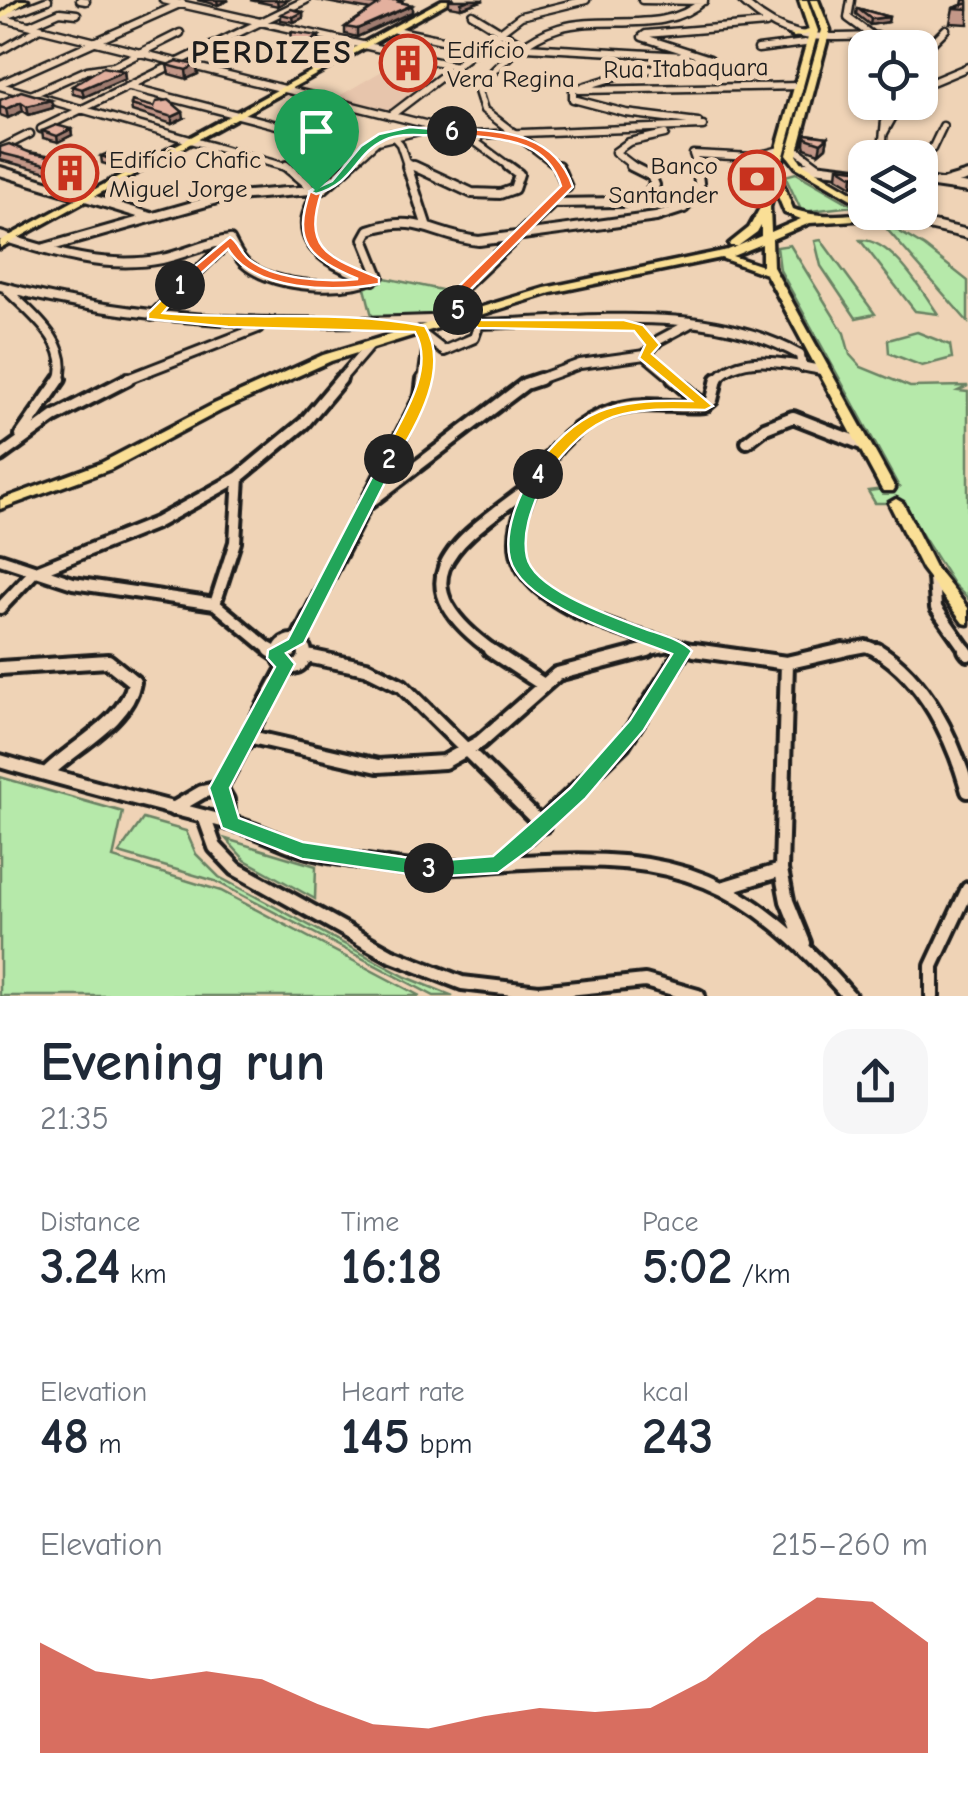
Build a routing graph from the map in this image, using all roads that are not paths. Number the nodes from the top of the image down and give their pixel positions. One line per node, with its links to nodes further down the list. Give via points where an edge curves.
1 (9, 0): 17 (main road)
2 (24, 0): 21 (main road)
3 (32, 0): 4 (street)
4 (47, 0): 21 (street)
5 (164, 0): 16 (street)
6 (188, 0): 16 (street)
7 (306, 0): 22 (street)
8 (448, 0): 31 (main road)
9 (586, 0): 24 (street)
10 (642, 0): 11 (street)
11 (704, 0): 43 (street, via 679,17 561,26)
12 (741, 0): 18 (street)
13 (803, 0): 39 (main road)
14 (814, 0): 39 (main road, via 824,22)
15 (851, 0): 28 (street, via 846,15)
16 (180, 4): 22 (street); 41 (street)
17 (0, 8)
18 (750, 12): 25 (street); 26 (street)
19 (77, 14): 27 (street, via 60,12)
20 (472, 14): 23 (street)
21 (0, 18): 27 (street)
22 (260, 22): 42 (street); 48 (street)
23 (488, 22): 24 (street); 34 (street)
24 (511, 23): 34 (street)
25 (740, 23): 26 (street); 47 (street, via 642,36)
26 (766, 24): 36 (street)
27 (29, 26): 29 (street)
28 (864, 27): 32 (street); 33 (street)
29 (40, 28): 41 (street); 45 (street)
30 (946, 29): 38 (street)
31 (395, 30): 40 (street); 42 (main road)
32 (862, 30)
33 (868, 30)
34 (500, 31): 43 (street); 49 (street)
35 (180, 33): 46 (street)
36 (794, 35): 39 (main road)
37 (848, 35): 39 (street)
38 (938, 37)
39 (816, 38): 44 (street); 53 (main road); 78 (main road)
40 (448, 41)
41 (94, 42): 46 (street); 52 (street)
42 (364, 46): 49 (street); 55 (main road)
43 (526, 47): 47 (street); 61 (street, via 475,92)
44 (758, 48)
45 (0, 52)
46 (140, 52): 48 (street); 57 (street)
47 (710, 57): 56 (street)
48 (178, 62): 54 (street); 55 (street)
49 (456, 66): 59 (street)
50 (968, 67): 51 (street)
51 (938, 79)
52 (0, 85): 57 (street)
53 (800, 86): 56 (street, Rua Itabaquara); 80 (main road)
54 (128, 87): 58 (street); 60 (street)
55 (288, 90): 59 (street); 60 (main road)
56 (573, 90): 64 (street, via 571,97 582,103)
57 (32, 95): 58 (street)
58 (85, 108): 67 (street); 75 (street)
59 (390, 116): 66 (street)
60 (237, 118): 72 (street); 75 (main road)
61 (494, 118): 68 (street, via 482,129); 74 (street)
62 (884, 120): 69 (street)
63 (891, 120): 69 (street)
64 (702, 126): 74 (street); 98 (street, via 616,149 622,162 652,176 650,194 624,202)
65 (943, 126): 77 (street)
66 (439, 128): 68 (street); 71 (street)
67 (40, 129)
68 (462, 132): 73 (street)
69 (884, 133): 76 (street)
70 (30, 134): 79 (street)
71 (391, 134): 82 (street); 95 (street, via 364,148 336,184)
72 (318, 136)
73 (479, 136): 74 (street); 86 (street, via 477,143 519,174 514,189 474,195)
74 (519, 136): 93 (street, via 560,166)
75 (193, 140): 95 (street, via 285,165); 97 (main road)
76 (883, 140)
77 (936, 140)
78 (794, 148): 83 (main road); 84 (street)
79 (0, 149)
80 (780, 150): 81 (street); 88 (main road)
81 (753, 157): 88 (street); 107 (street, via 693,154 700,191 673,212)
82 (406, 163): 86 (street); 89 (street)
83 (799, 166): 84 (street); 88 (main road); 96 (main road)
84 (818, 166): 87 (street)
85 (0, 170): 97 (street)
86 (430, 170): 89 (street)
87 (848, 170)
88 (774, 173): 100 (main road); 103 (main road, via 786,208)
89 (410, 175): 104 (street)
90 (968, 176): 92 (street)
91 (938, 183): 92 (street)
92 (942, 184): 94 (street)
93 (567, 187): 98 (street); 99 (street)
94 (968, 188)
95 (316, 191): 102 (street, via 224,198); 118 (street, via 306,222 314,246)
96 (848, 195)
97 (88, 196): 102 (street); 111 (main road)
98 (588, 199): 99 (street)
99 (553, 202): 105 (street)
100 (765, 207): 110 (main road); 121 (main road, via 748,236 722,248 560,280)
101 (848, 215): 103 (main road)
102 (151, 217): 114 (street)
103 (811, 219): 110 (main road)
104 (426, 224): 113 (street, via 458,240); 118 (street, via 393,222 369,230 365,242 380,272)
105 (530, 225): 107 (street); 109 (street)
106 (938, 225): 108 (street)
107 (548, 232): 109 (street)
108 (968, 234)
109 (518, 236): 113 (street); 115 (street)
110 (766, 238): 116 (main road); 117 (main road)
111 (4, 240): 114 (street)
112 (230, 240): 114 (street, via 132,263); 118 (street, via 242,262 271,274 336,285); 123 (street)
113 (494, 240): 115 (street)
114 (44, 248)
115 (507, 248): 121 (street)
116 (714, 256): 117 (main road); 121 (main road)
117 (770, 272): 131 (main road)
118 (374, 281)
119 (2, 286): 120 (street); 122 (street)
120 (51, 299): 122 (street); 123 (street)
121 (459, 309): 125 (main road); 125 (main road); 127 (street)
122 (28, 311): 146 (street, via 57,340 64,372 49,405)
123 (152, 316): 124 (street)
124 (228, 323): 130 (street); 132 (street)
125 (425, 323): 126 (street); 126 (street); 134 (street); 135 (main road)
126 (379, 324): 130 (street)
127 (478, 324): 128 (street); 137 (street, via 474,338)
128 (624, 324): 129 (street); 133 (street)
129 (689, 324): 133 (street); 136 (street, via 728,326)
130 (268, 325): 132 (street)
131 (804, 337): 136 (street); 142 (main road)
132 (228, 338): 146 (street, via 66,412)
133 (649, 338): 138 (street)
134 (428, 343): 137 (street); 140 (street)
135 (370, 344): 139 (main road); 143 (street)
136 (784, 344): 141 (street, via 802,358)
137 (444, 352): 140 (street)
138 (644, 355): 144 (street); 154 (street, via 580,364 524,384)
139 (320, 361): 143 (street); 153 (main road, via 106,466)
140 (428, 364): 154 (street, via 421,396)
141 (802, 367): 142 (street); 144 (street, via 773,361 733,366 717,377)
142 (822, 373): 147 (main road)
143 (344, 374): 149 (street, via 289,438)
144 (705, 406): 150 (street, via 643,404 601,413 560,445)
145 (748, 442): 147 (street, via 774,420 790,416)
146 (14, 444): 148 (street)
147 (862, 444): 151 (main road)
148 (0, 456)
149 (239, 478): 156 (street, via 156,523); 158 (street, via 235,542)
150 (532, 486): 162 (street, via 517,548 530,578 580,611); 170 (street, via 459,541 438,578 444,607 459,626)
151 (888, 488)
152 (896, 503): 157 (main road)
153 (0, 504)
154 (366, 505): 161 (street)
155 (0, 559): 156 (street)
156 (34, 572): 158 (street); 159 (street)
157 (934, 577): 160 (main road); 165 (street, via 936,608)
158 (215, 604): 164 (street)
159 (0, 608)
160 (968, 620)
161 (295, 643): 164 (street); 166 (street)
162 (669, 646): 163 (street); 170 (street, via 587,662)
163 (683, 651): 167 (street); 181 (street, via 637,725)
164 (276, 654): 168 (street)
165 (968, 654)
166 (307, 656): 168 (street); 172 (street, via 366,668 402,686)
167 (787, 662): 174 (street, via 862,644 880,650 911,682); 183 (street)
168 (286, 664): 171 (street)
169 (0, 668): 175 (street, via 108,662 134,682 132,702)
170 (542, 684): 172 (street, via 492,736)
171 (247, 736): 172 (street, via 400,768 438,764); 176 (street)
172 (466, 752): 181 (street)
173 (0, 761): 175 (street)
174 (965, 764): 177 (street)
175 (46, 774): 178 (street)
176 (220, 788): 178 (street); 180 (street)
177 (968, 791)
178 (173, 809): 179 (street)
179 (205, 819): 180 (street); 187 (street, via 215,847 236,870 425,971 510,992 645,981)
180 (229, 822): 182 (street, via 302,850 393,866)
181 (543, 826): 182 (street)
182 (498, 864): 184 (street, via 623,858)
183 (781, 870): 184 (street); 186 (street)
184 (724, 887): 186 (street, via 764,910)
185 (968, 890): 189 (street, via 932,966)
186 (806, 947): 188 (street)
187 (698, 996)
188 (849, 996)
189 (932, 996)

